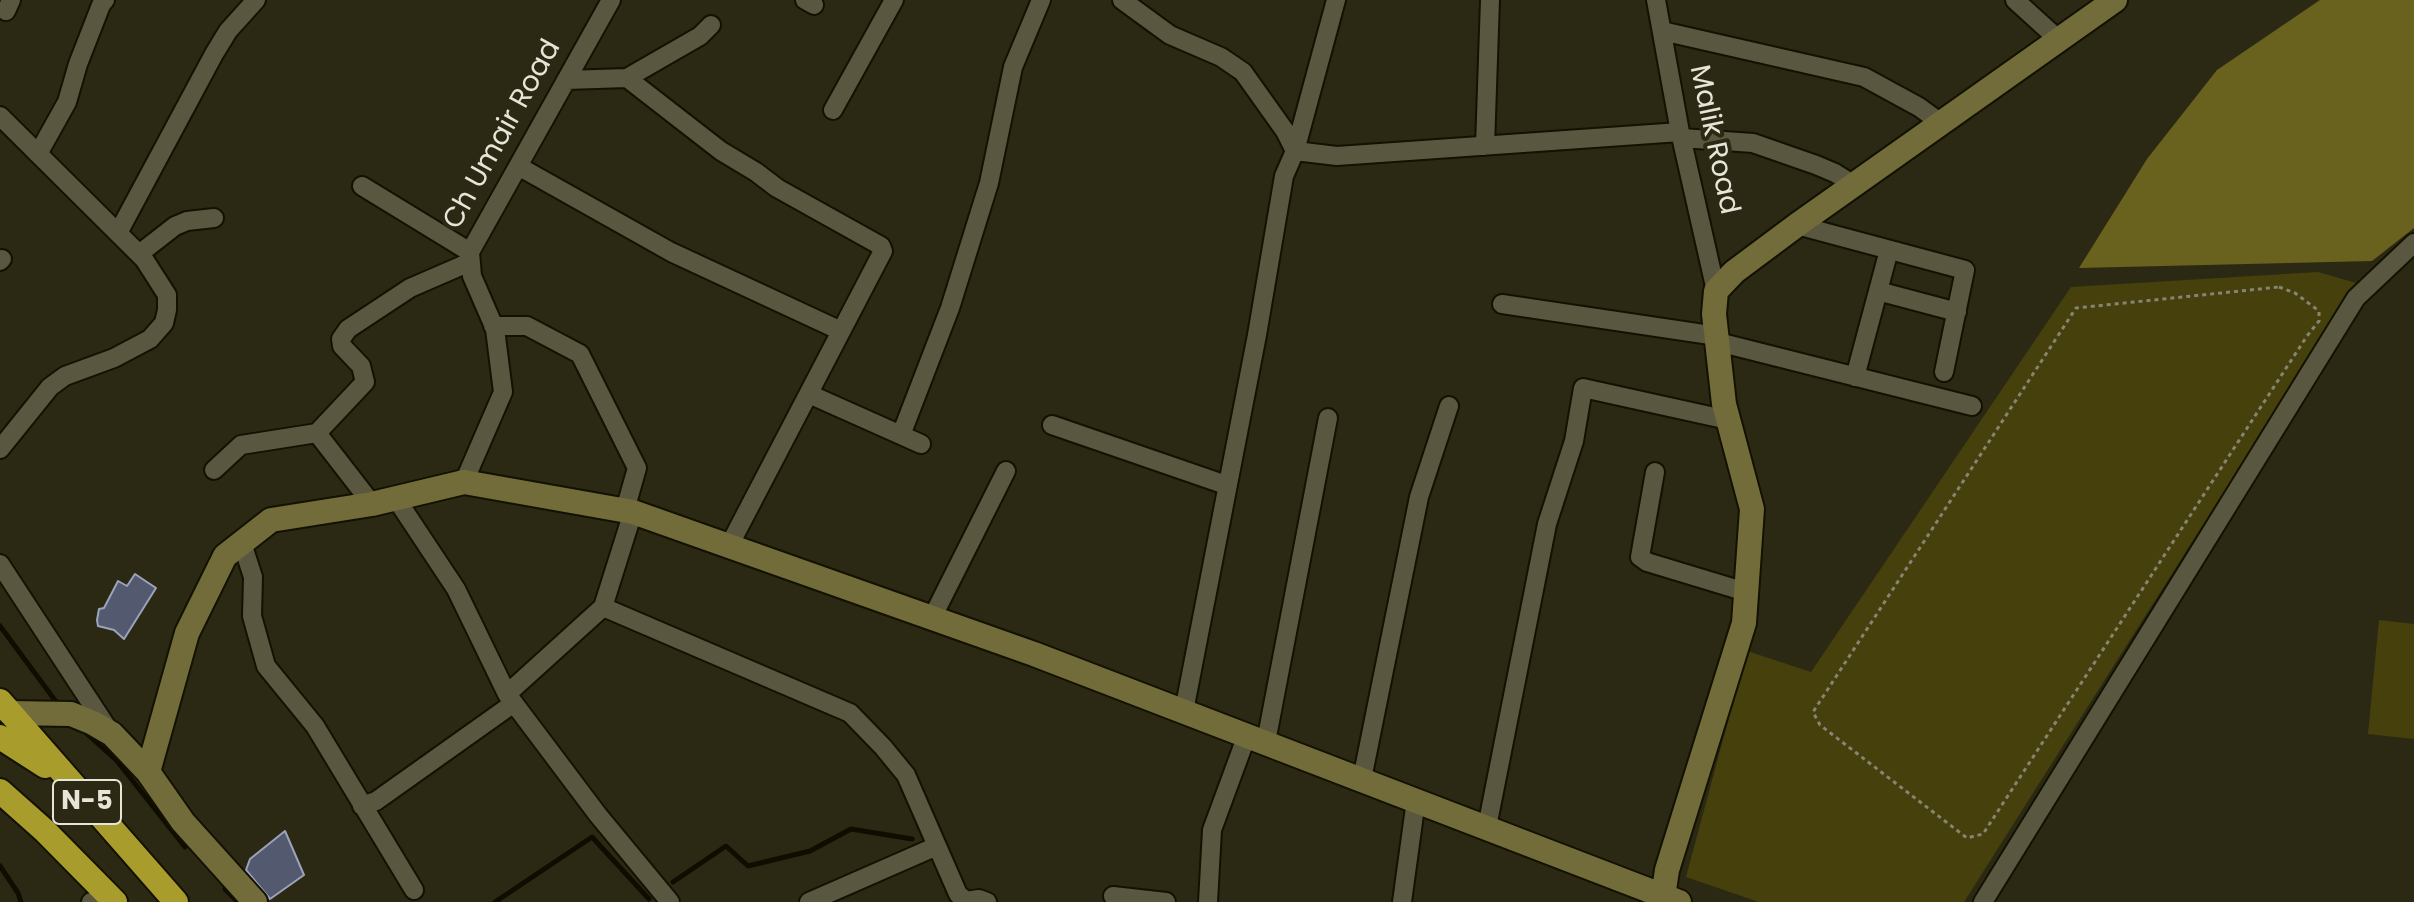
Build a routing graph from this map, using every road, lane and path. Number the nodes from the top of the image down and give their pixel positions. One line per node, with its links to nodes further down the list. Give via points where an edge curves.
1 (105, 0): 23 (street, via 67,102)
2 (256, 0): 29 (street, via 214,54)
3 (611, 0): 16 (street, Ch Umair Road)
4 (894, 0): 17 (street)
5 (1041, 0): 51 (street, via 1013,67 989,183 950,308)
6 (1122, 0): 22 (street, via 1170,35 1243,72)
7 (1336, 0): 22 (street)
8 (1490, 0): 21 (street)
9 (1656, 0): 13 (street, Malik Road)
10 (2015, 0): 14 (street)
11 (2115, 0): 14 (street)
12 (711, 25): 15 (street)
13 (1662, 31): 19 (street, via 1864,77); 20 (street, Malik Road)
14 (2059, 40): 19 (street)
15 (627, 78): 16 (street); 40 (street, via 721,151 881,246)
16 (566, 80): 24 (street, Ch Umair Road)
17 (833, 110)
18 (0, 116): 23 (street)
19 (1941, 123): 25 (street)
20 (1681, 135): 21 (street); 25 (street, via 1753,143 1826,169); 34 (street, Malik Road)
21 (1485, 146): 22 (street, via 1337,156)
22 (1295, 151): 58 (street, via 1284,176)
23 (38, 154): 29 (street)
24 (518, 166): 33 (street, Ch Umair Road); 40 (street, via 671,252)
25 (1854, 185): 28 (street)
26 (362, 186): 33 (street)
27 (214, 218): 32 (street, via 175,226)
28 (1797, 225): 31 (street); 34 (street)
29 (118, 233): 32 (street)
30 (2411, 249): 93 (street, via 2356,298)
31 (1889, 250): 35 (street); 38 (street, via 1965,270)
32 (139, 254): 53 (street, via 167,295 164,323 150,339 50,387)
33 (470, 257): 39 (street, Ch Umair Road, via 472,276); 50 (street, via 348,329 342,346 361,366 365,382)
34 (1716, 291): 41 (street)
35 (1878, 291): 38 (street); 43 (street)
36 (1502, 304): 41 (street)
37 (2076, 308): 37 (path, via 2279,287 2319,311 2319,321 1983,834 1967,838 1820,725 1813,712)
38 (1957, 312): 42 (street)
39 (493, 326): 57 (street, Ch Umair Road, via 503,392); 60 (street, via 527,326 580,354 637,468)
40 (841, 331): 44 (street)
41 (1717, 339): 43 (street); 48 (street)
42 (1944, 372)
43 (1855, 377): 46 (street)
44 (809, 394): 51 (street); 62 (street)
45 (1449, 406): 74 (street, via 1419,497)
46 (1972, 406)
47 (1328, 418): 72 (street)
48 (1728, 420): 64 (street, via 1752,509); 79 (street, via 1583,388 1574,441 1547,524)
49 (1052, 425): 58 (street)
50 (317, 433): 54 (street, via 241,445); 59 (street)
51 (901, 435): 52 (street)
52 (921, 444)
53 (0, 449)
54 (214, 470)
55 (1006, 471): 66 (street)
56 (1655, 472): 64 (street, via 1640,557)
57 (464, 482): 59 (street); 60 (street)
58 (1226, 485): 69 (street)
59 (384, 500): 61 (street, via 271,520); 67 (street, via 456,589)
60 (629, 511): 62 (street); 65 (street)
61 (242, 543): 73 (street, via 225,556 187,633); 78 (street, via 253,577 252,616 266,666 315,726)
62 (729, 546): 66 (street)
63 (0, 564): 70 (street)
64 (1746, 592): 83 (street, via 1744,623 1667,870)
65 (603, 607): 67 (street); 80 (street, via 850,713 906,775)
66 (932, 618): 69 (street)
67 (511, 698): 78 (street, via 376,801); 87 (street)
68 (5, 707): 70 (street, via 71,714); 75 (highway, N-5)
69 (1184, 711): 72 (street)
70 (112, 734): 73 (street)
71 (0, 737): 75 (highway, N-5)
72 (1257, 739): 74 (street); 91 (street, via 1212,830)
73 (148, 772): 86 (street, via 183,822)
74 (1362, 779): 77 (street)
75 (71, 784): 85 (highway, N-5)
76 (0, 791): 84 (highway, N-5, via 45,831)
77 (1416, 800): 79 (street); 92 (street)
78 (362, 806): 81 (street)
79 (1487, 827): 83 (street)
80 (937, 846): 88 (street); 89 (street, via 958,894 966,901)
81 (414, 890)
82 (1113, 896): 90 (street)
83 (1668, 900)
84 (106, 901)
85 (176, 902)
86 (255, 902)
87 (670, 902)
88 (809, 902)
89 (987, 902)
90 (1166, 902)
91 (1208, 902)
92 (1402, 902)
93 (1983, 902)

